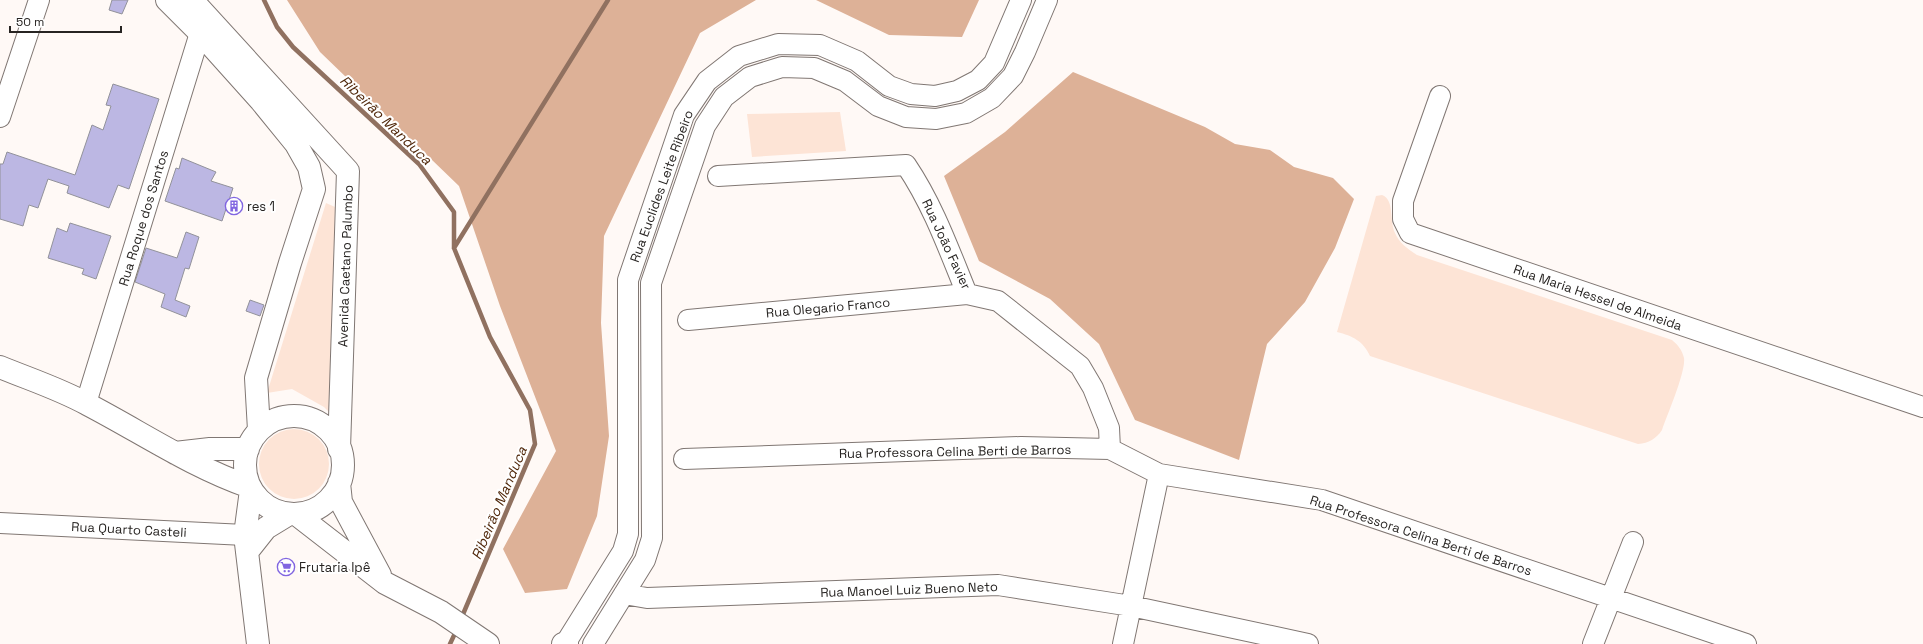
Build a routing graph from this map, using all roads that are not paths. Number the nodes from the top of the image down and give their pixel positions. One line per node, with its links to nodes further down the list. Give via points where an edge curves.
1 (39, 0): 8 (street)
2 (167, 0): 6 (main road)
3 (192, 0): 19 (main road, Avenida Caetano Palumbo, via 348,171)
4 (1021, 0): 12 (street, Rua Euclides Leite Ribeiro, via 994,63 978,80 958,91 935,96 911,94 889,86 857,61 820,45 778,44 739,56 707,81 684,115 632,264 628,280)
5 (1046, 0): 11 (street, Rua Euclides Leite Ribeiro, via 1026,52 1013,76 992,98 966,113 936,119 906,117 878,106 845,82 814,68 782,67 750,77 724,97 705,126 659,256 651,283)
6 (200, 33): 15 (street, Rua Roque dos Santos); 17 (main road, via 298,148 309,167 314,190 256,378)
7 (1440, 96): 16 (street, Rua Maria Hessel de Almeida, via 1403,202 1403,219 1410,233)
8 (0, 116)
9 (718, 176): 10 (street, Rua João Favier, via 906,165 918,182 940,228)
10 (967, 294): 13 (street, Rua Olegario Franco); 20 (street, Rua João Favier, via 998,301 1080,366 1093,388 1109,428)
11 (651, 308): 12 (street); 32 (street, Rua Euclides Leite Ribeiro, via 652,538 645,560)
12 (628, 309): 30 (street, Rua Euclides Leite Ribeiro, via 628,534)
13 (688, 320)
14 (0, 367): 15 (main road)
15 (86, 403): 21 (main road)
16 (1923, 408)
17 (260, 430): 18 (main road); 19 (main road, via 273,420 290,416 306,418 322,425 334,437)
18 (248, 448): 21 (main road); 25 (main road, via 245,461)
19 (339, 449): 24 (main road, via 343,468)
20 (1110, 449): 22 (street, Rua Professora Celina Berti de Barros, via 1021,446); 23 (street, Rua Professora Celina Berti de Barros)
21 (175, 453): 25 (main road)
22 (684, 459)
23 (1159, 474): 34 (street, Rua Professora Celina Berti de Barros, via 1322,500); 35 (street)
24 (340, 483): 26 (main road, via 333,495 322,505 310,512); 31 (main road, via 341,502)
25 (251, 488): 26 (main road, via 261,502 274,510); 28 (main road)
26 (292, 514): 28 (main road, via 266,528); 31 (main road)
27 (0, 523): 28 (street, Rua Quarto Casteli)
28 (250, 542): 38 (main road)
29 (1633, 542): 34 (street)
30 (614, 566): 32 (street, via 626,568); 33 (street, Rua Euclides Leite Ribeiro)
31 (385, 583): 37 (main road, via 441,612)
32 (629, 586): 35 (street, Rua Manoel Luiz Bueno Neto, via 648,598 998,585); 36 (street, Rua Euclides Leite Ribeiro)
33 (594, 598): 36 (street, via 602,608); 39 (street, Rua Euclides Leite Ribeiro)
34 (1611, 598): 43 (street); 44 (street, Rua Professora Celina Berti de Barros)
35 (1131, 606): 41 (street); 42 (street, Rua Manoel Luiz Bueno Neto)
36 (614, 611): 40 (street, Rua Euclides Leite Ribeiro)
37 (484, 641)
38 (258, 644)
39 (565, 644)
40 (593, 644)
41 (1123, 644)
42 (1308, 644)
43 (1593, 644)
44 (1746, 644)

